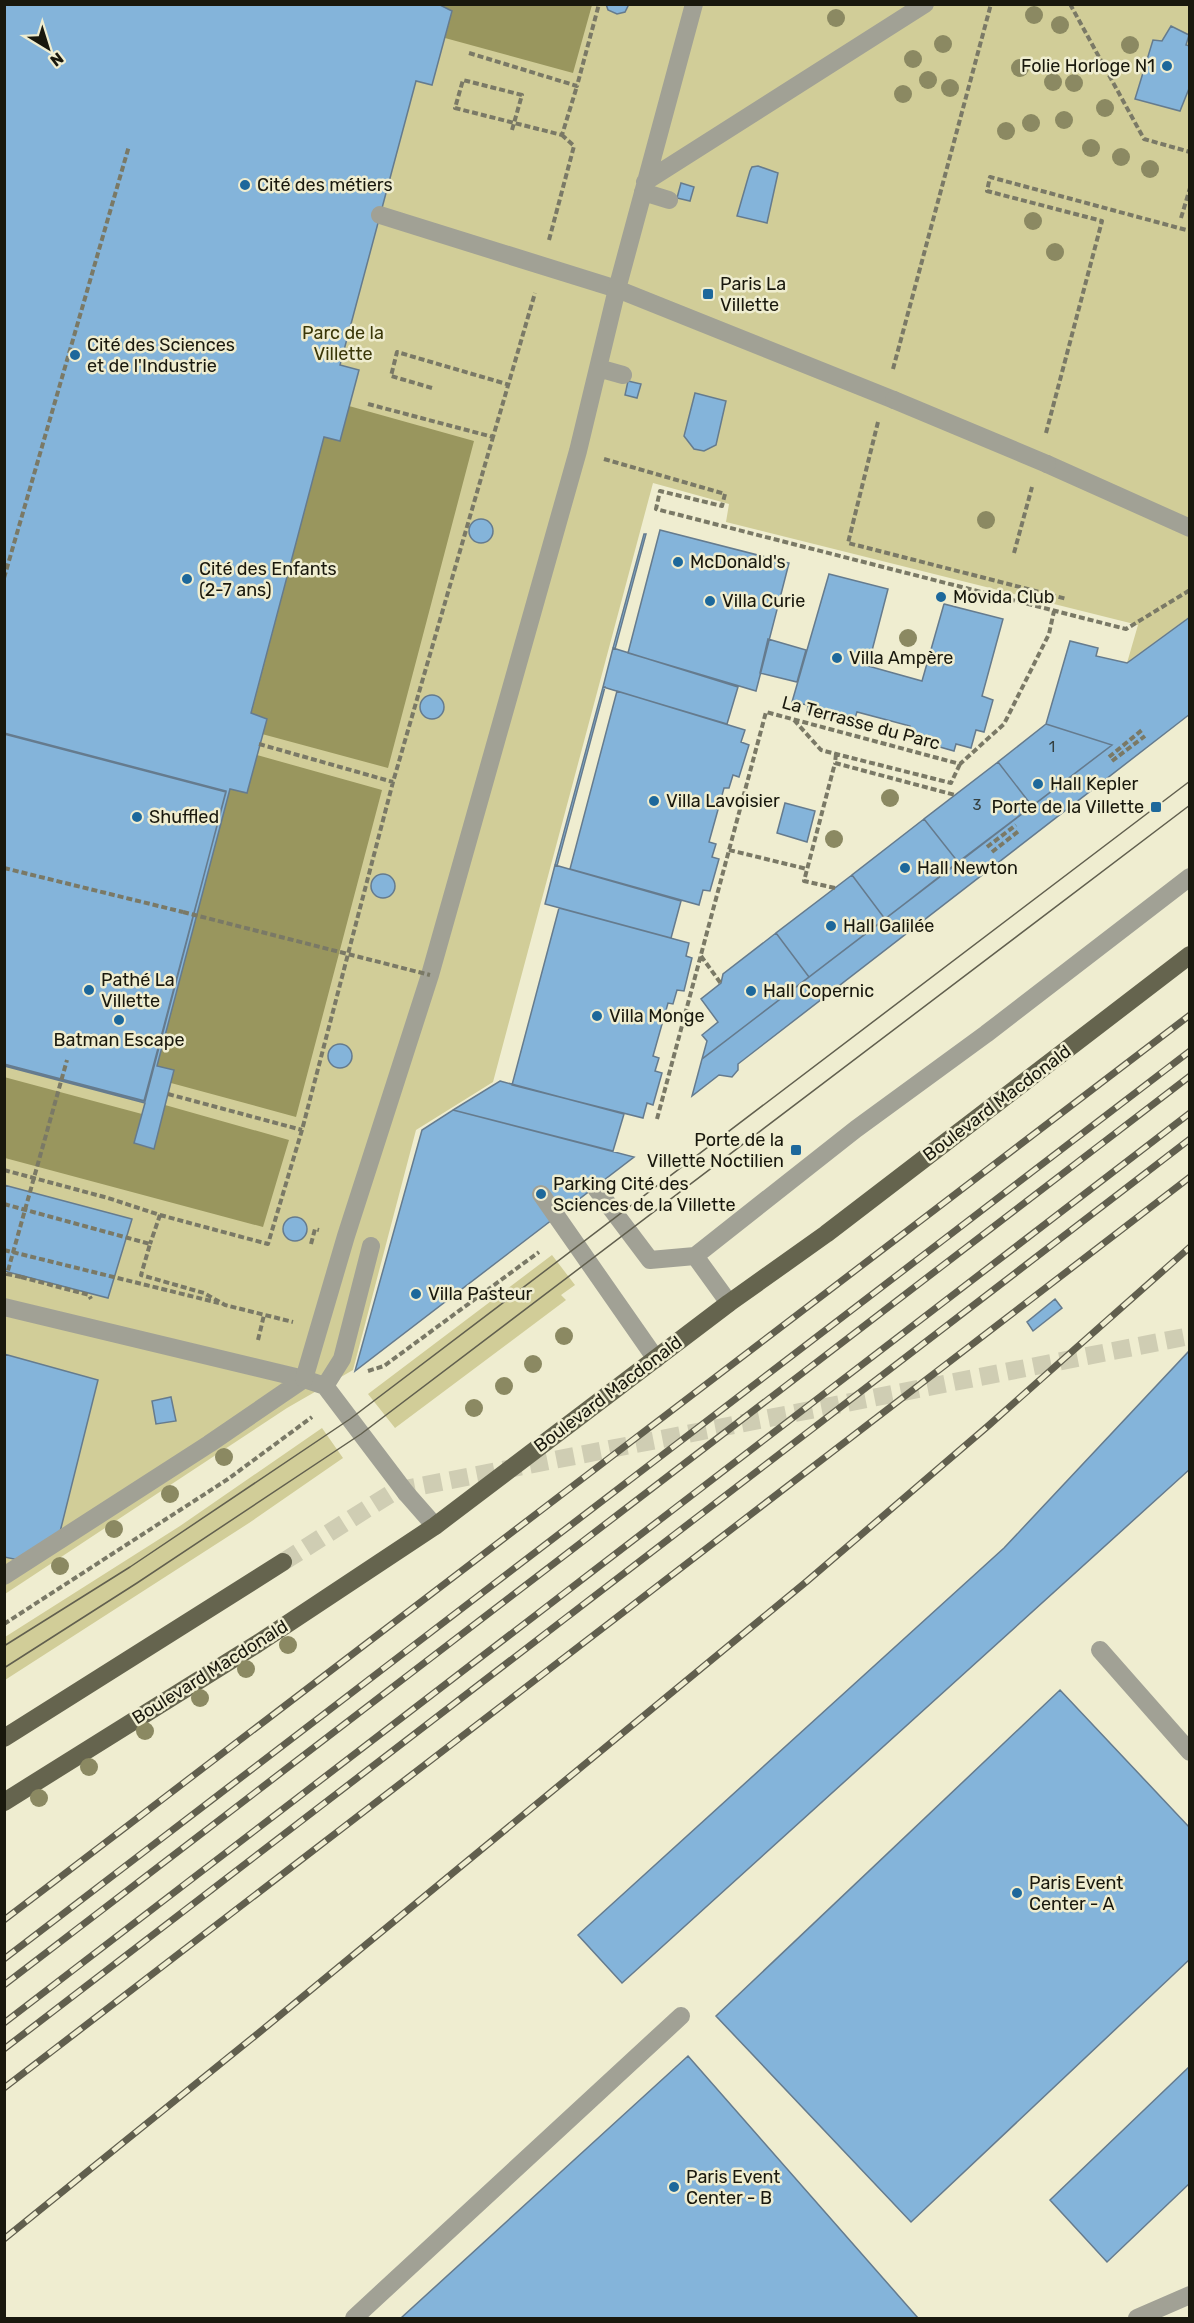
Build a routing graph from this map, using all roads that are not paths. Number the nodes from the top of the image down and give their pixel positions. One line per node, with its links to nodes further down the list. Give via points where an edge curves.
1 (694, 4): 3 (street)
2 (925, 4): 3 (street)
3 (644, 187): 4 (street); 6 (street)
4 (669, 200)
5 (380, 215): 6 (street)
6 (617, 289): 7 (street); 9 (street, bridge, via 1047,464)
7 (598, 368): 8 (street); 19 (street, via 430,975)
8 (623, 375)
9 (1190, 528)
10 (1190, 877): 15 (street)
11 (1190, 955): 16 (main road, Boulevard Macdonald, via 826,1234)
12 (595, 1187): 15 (street, via 650,1260)
13 (541, 1194): 18 (street)
14 (371, 1245): 20 (street)
15 (695, 1256): 16 (street)
16 (729, 1303): 18 (main road, Boulevard Macdonald)
17 (4, 1307): 19 (street)
18 (656, 1359): 21 (main road, Boulevard Macdonald)
19 (304, 1379): 20 (street); 23 (street)
20 (330, 1393): 21 (street)
21 (435, 1526): 27 (main road, Boulevard Macdonald, via 257,1644)
22 (283, 1562): 25 (main road)
23 (4, 1575)
24 (1100, 1650): 26 (street)
25 (4, 1738)
26 (1190, 1752)
27 (4, 1802)
28 (681, 2016): 30 (street)
29 (1190, 2295): 31 (street)
30 (354, 2319)
31 (1137, 2319)

